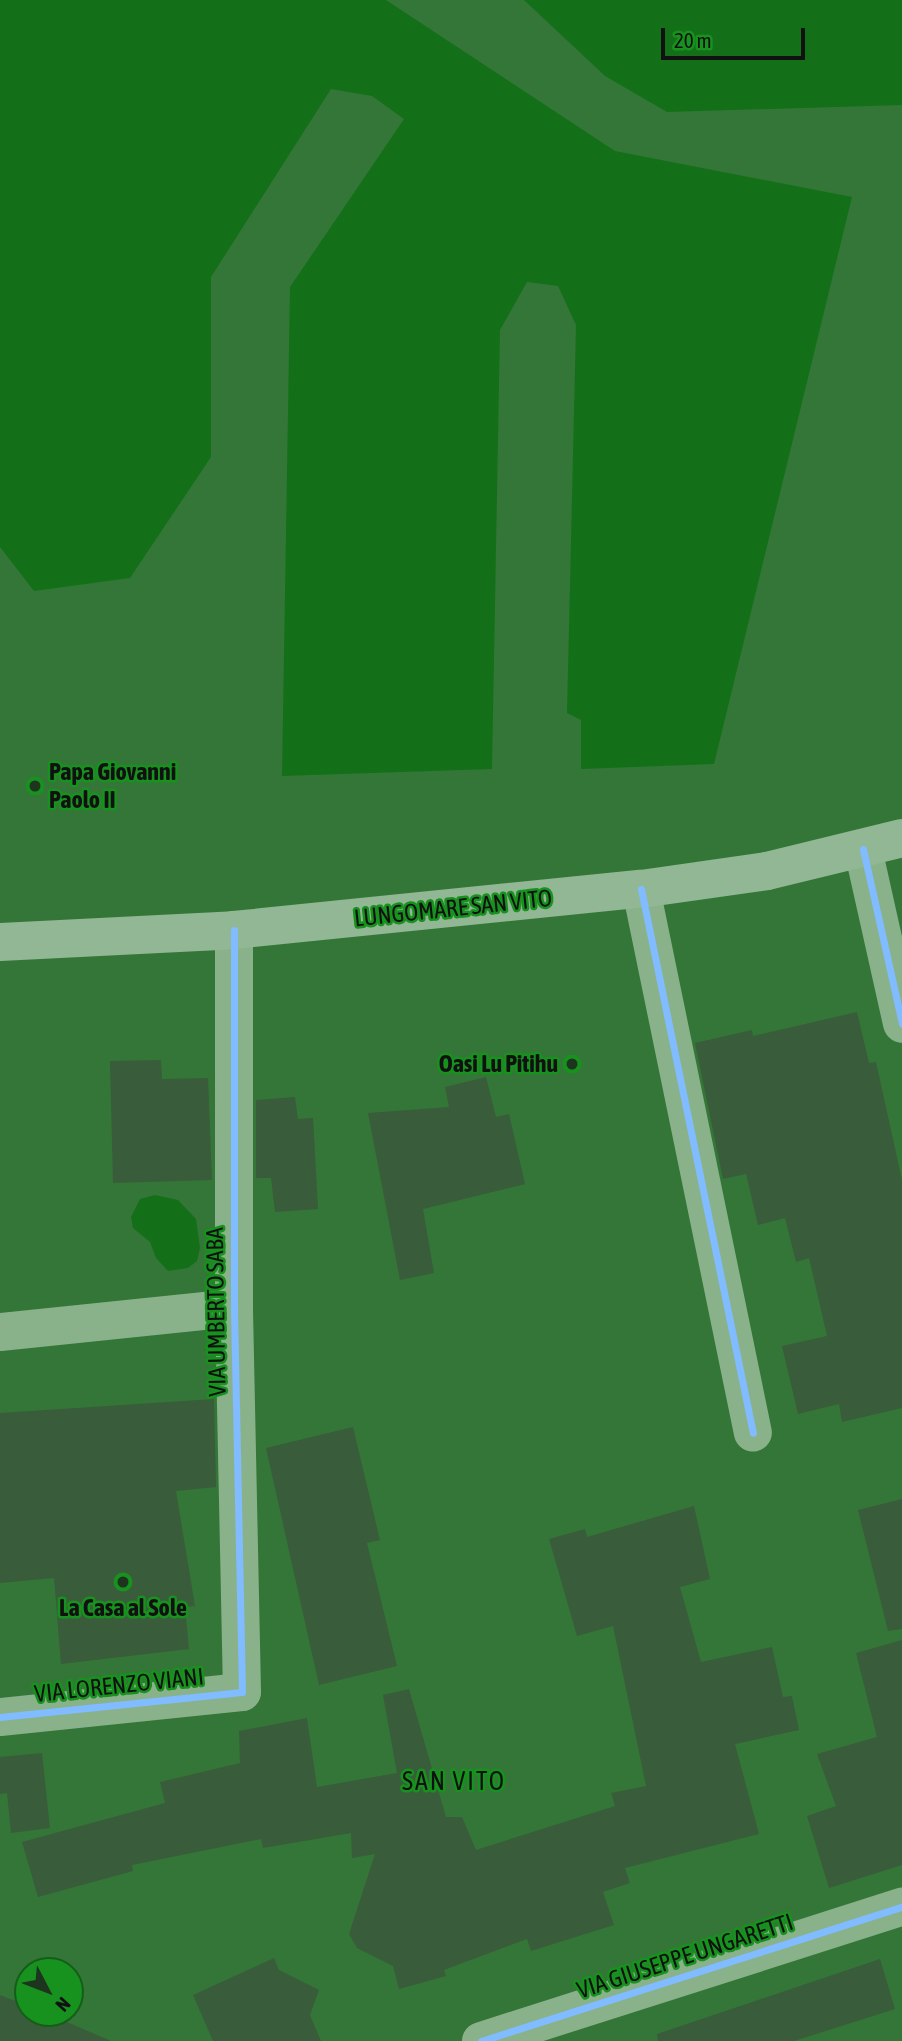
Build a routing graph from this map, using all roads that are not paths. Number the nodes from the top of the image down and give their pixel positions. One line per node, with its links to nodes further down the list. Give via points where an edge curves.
1 (902, 838): 2 (main road, LUNGOMARE SAN VITO)
2 (863, 849): 3 (main road, LUNGOMARE SAN VITO, via 767,871); 6 (street)
3 (641, 889): 4 (main road, LUNGOMARE SAN VITO); 9 (street)
4 (234, 930): 5 (main road, LUNGOMARE SAN VITO); 7 (street, VIA UMBERTO SABA)
5 (0, 942)
6 (902, 1024)
7 (234, 1308): 8 (street); 10 (street, VIA UMBERTO SABA)
8 (0, 1332)
9 (753, 1433)
10 (242, 1692): 11 (street, VIA LORENZO VIANI)
11 (0, 1717)
12 (902, 1907): 13 (street, VIA GIUSEPPE UNGARETTI)
13 (481, 2041)

